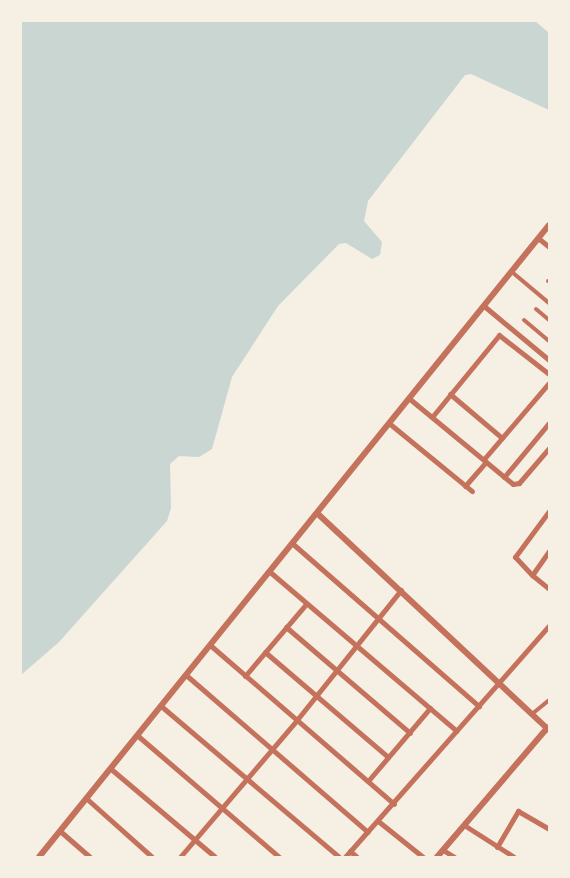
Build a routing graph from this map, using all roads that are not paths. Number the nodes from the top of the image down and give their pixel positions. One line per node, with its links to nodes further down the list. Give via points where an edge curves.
1 (549, 225): 2 (street)
2 (538, 238): 3 (street); 4 (street)
3 (549, 247)
4 (512, 272): 5 (street); 6 (street)
5 (549, 303)
6 (484, 306): 11 (street); 15 (street)
7 (536, 309): 9 (street)
8 (524, 320): 10 (street)
9 (549, 320)
10 (549, 341)
11 (549, 360)
12 (549, 374): 14 (street, via 500,334)
13 (549, 383): 19 (street)
14 (450, 394): 16 (street); 19 (street)
15 (411, 400): 16 (street); 18 (street)
16 (432, 417): 21 (street)
17 (549, 423): 22 (street)
18 (390, 424): 23 (street); 26 (street)
19 (502, 438): 21 (street)
20 (549, 448): 22 (street, via 520,483 513,484)
21 (485, 461): 22 (street); 23 (street)
22 (504, 477)
23 (465, 486): 24 (street)
24 (472, 492)
25 (549, 511): 30 (street, via 515,557)
26 (318, 514): 27 (street); 31 (street)
27 (293, 544): 29 (street); 34 (street)
28 (548, 552): 30 (street)
29 (270, 572): 33 (street); 37 (street)
30 (532, 575): 32 (street)
31 (402, 589): 34 (street); 43 (street)
32 (549, 590)
33 (306, 604): 36 (street); 38 (street)
34 (377, 619): 38 (street); 47 (street)
35 (549, 626): 43 (street)
36 (286, 627): 39 (street); 40 (street)
37 (210, 645): 41 (street); 42 (street)
38 (355, 647): 40 (street); 48 (street)
39 (265, 652): 42 (street); 44 (street)
40 (336, 671): 44 (street); 53 (street)
41 (186, 675): 46 (street); 55 (street)
42 (244, 676): 50 (street)
43 (501, 683): 47 (street); 49 (street)
44 (316, 696): 50 (street); 56 (street)
45 (549, 700): 49 (street)
46 (161, 706): 54 (street); 58 (street)
47 (479, 706): 52 (street)
48 (430, 708): 52 (street); 53 (street)
49 (532, 714): 51 (street)
50 (296, 721): 55 (street); 59 (street)
51 (548, 729): 64 (street)
52 (457, 731): 61 (street)
53 (410, 733): 56 (street)
54 (138, 736): 57 (street); 62 (street)
55 (272, 749): 58 (street); 67 (street)
56 (388, 757): 59 (street)
57 (111, 769): 60 (street); 68 (street)
58 (246, 778): 62 (street); 78 (street)
59 (368, 781): 61 (street)
60 (87, 799): 66 (street); 74 (street)
61 (394, 804): 63 (street)
62 (221, 807): 68 (street); 77 (street)
63 (378, 821): 67 (street); 81 (street)
64 (464, 826): 69 (street); 70 (street)
65 (549, 829): 69 (street, via 518,811)
66 (60, 831): 72 (street); 73 (street)
67 (368, 832): 71 (street)
68 (194, 839): 75 (street); 76 (street)
69 (497, 847): 84 (street)
70 (443, 850): 82 (street); 83 (street)
71 (350, 851): 79 (street); 80 (street)
72 (39, 857)
73 (90, 857)
74 (152, 857)
75 (180, 857)
76 (215, 857)
77 (279, 857)
78 (339, 857)
79 (345, 857)
80 (357, 857)
81 (423, 857)
82 (437, 857)
83 (454, 857)
84 (514, 857)

